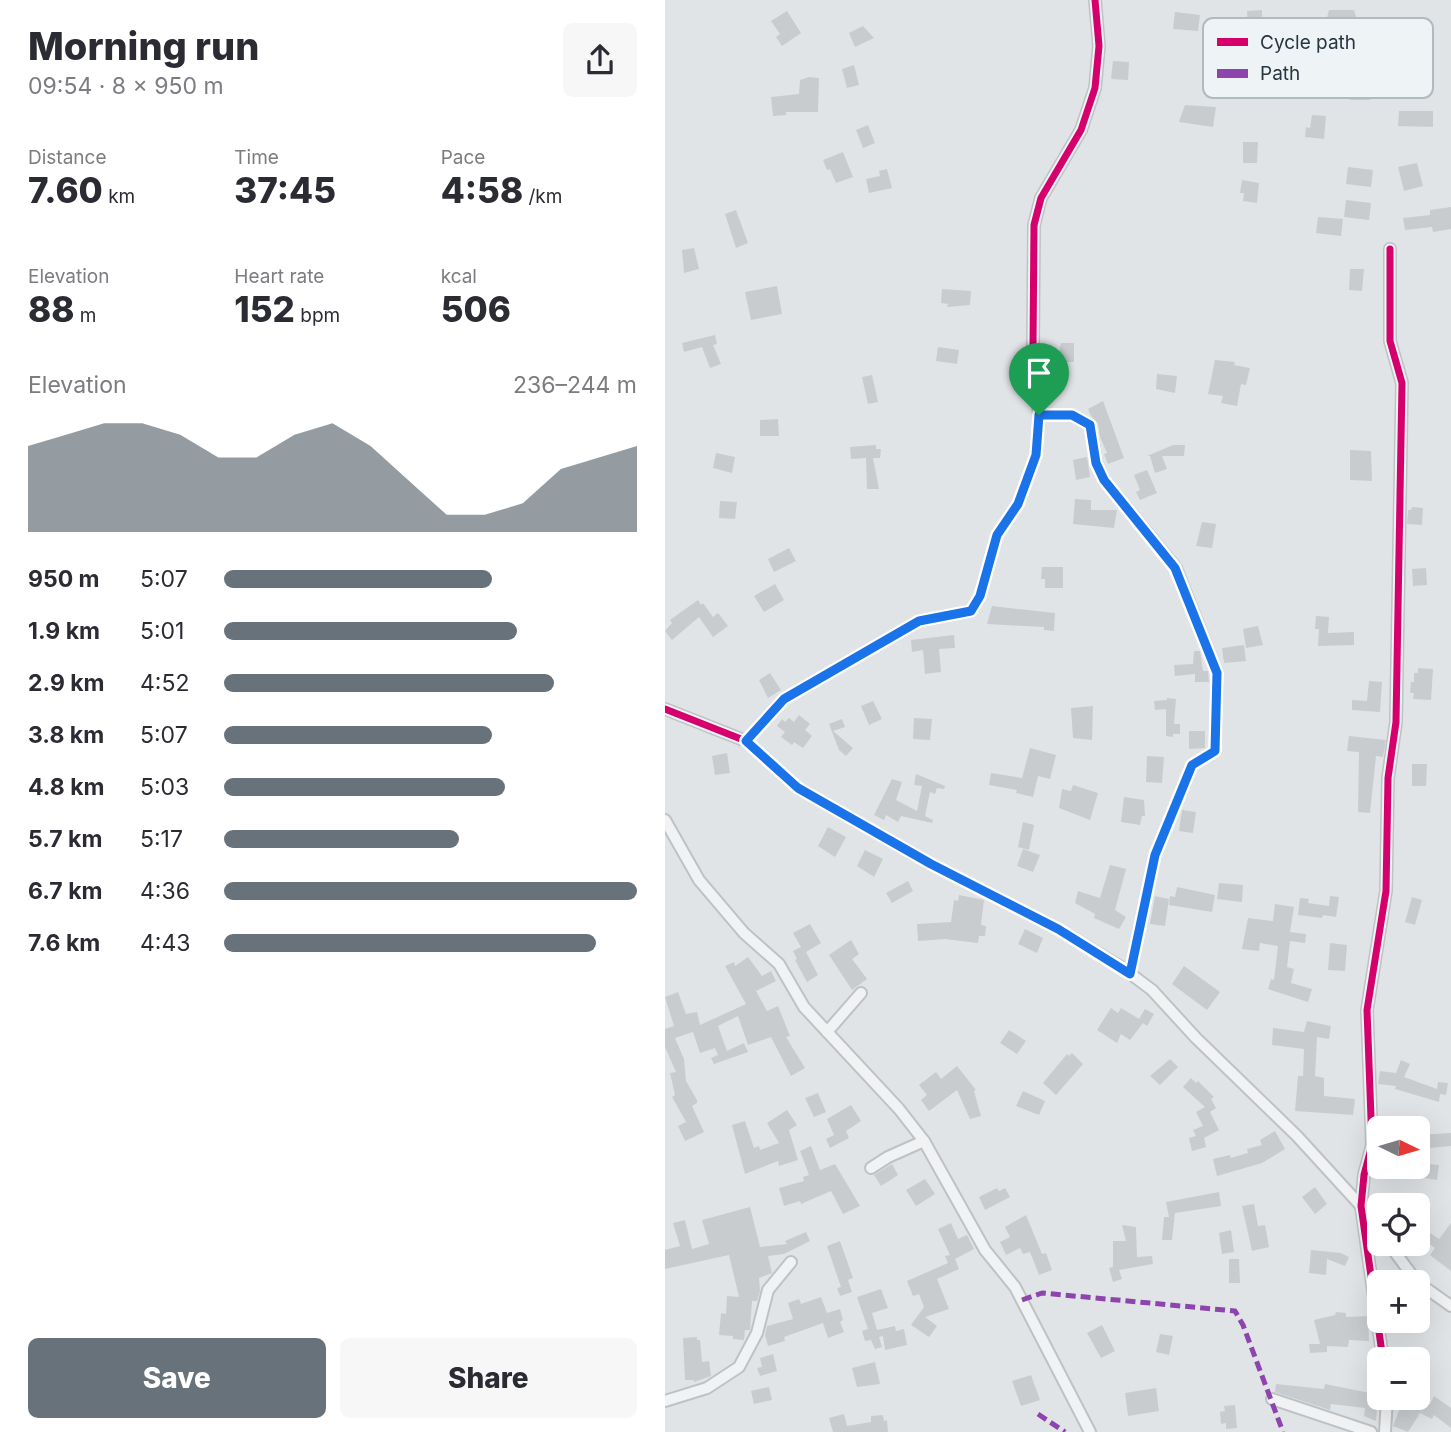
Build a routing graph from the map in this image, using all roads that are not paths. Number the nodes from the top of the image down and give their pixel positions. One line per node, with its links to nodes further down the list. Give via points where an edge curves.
1 (1095, 0): 3 (street, via 1099,46 1095,88 1081,130 1041,198 1034,225 1033,346)
2 (1390, 249): 12 (street, via 1390,341 1402,383 1396,722 1388,778 1386,891 1367,1010 1372,1145)
3 (1039, 415): 5 (street, via 1036,455 1018,504 997,535 980,596 971,611 919,621 784,699); 7 (street, via 1072,415 1090,425 1096,463 1104,480 1175,568 1217,673 1215,751 1192,765 1155,855)
4 (665, 709): 5 (street)
5 (746, 741): 7 (street, via 798,788 1058,929)
6 (665, 820): 9 (street, via 699,880 744,933 779,964 804,1007)
7 (1130, 974): 12 (street, via 1152,990 1289,1127)
8 (861, 993): 9 (street)
9 (827, 1032): 10 (street)
10 (924, 1141): 11 (street); 21 (street, via 985,1250 1015,1287)
11 (871, 1168)
12 (1361, 1206): 13 (street); 17 (street)
13 (1367, 1214)
14 (1398, 1256): 16 (street, via 1417,1282)
15 (791, 1262): 19 (street, via 768,1290 757,1333 739,1367 707,1388)
16 (1451, 1306)
17 (1381, 1347)
18 (1272, 1399): 22 (street)
19 (665, 1401)
20 (1386, 1410): 23 (street)
21 (1090, 1432)
22 (1371, 1432)
23 (1385, 1432)

